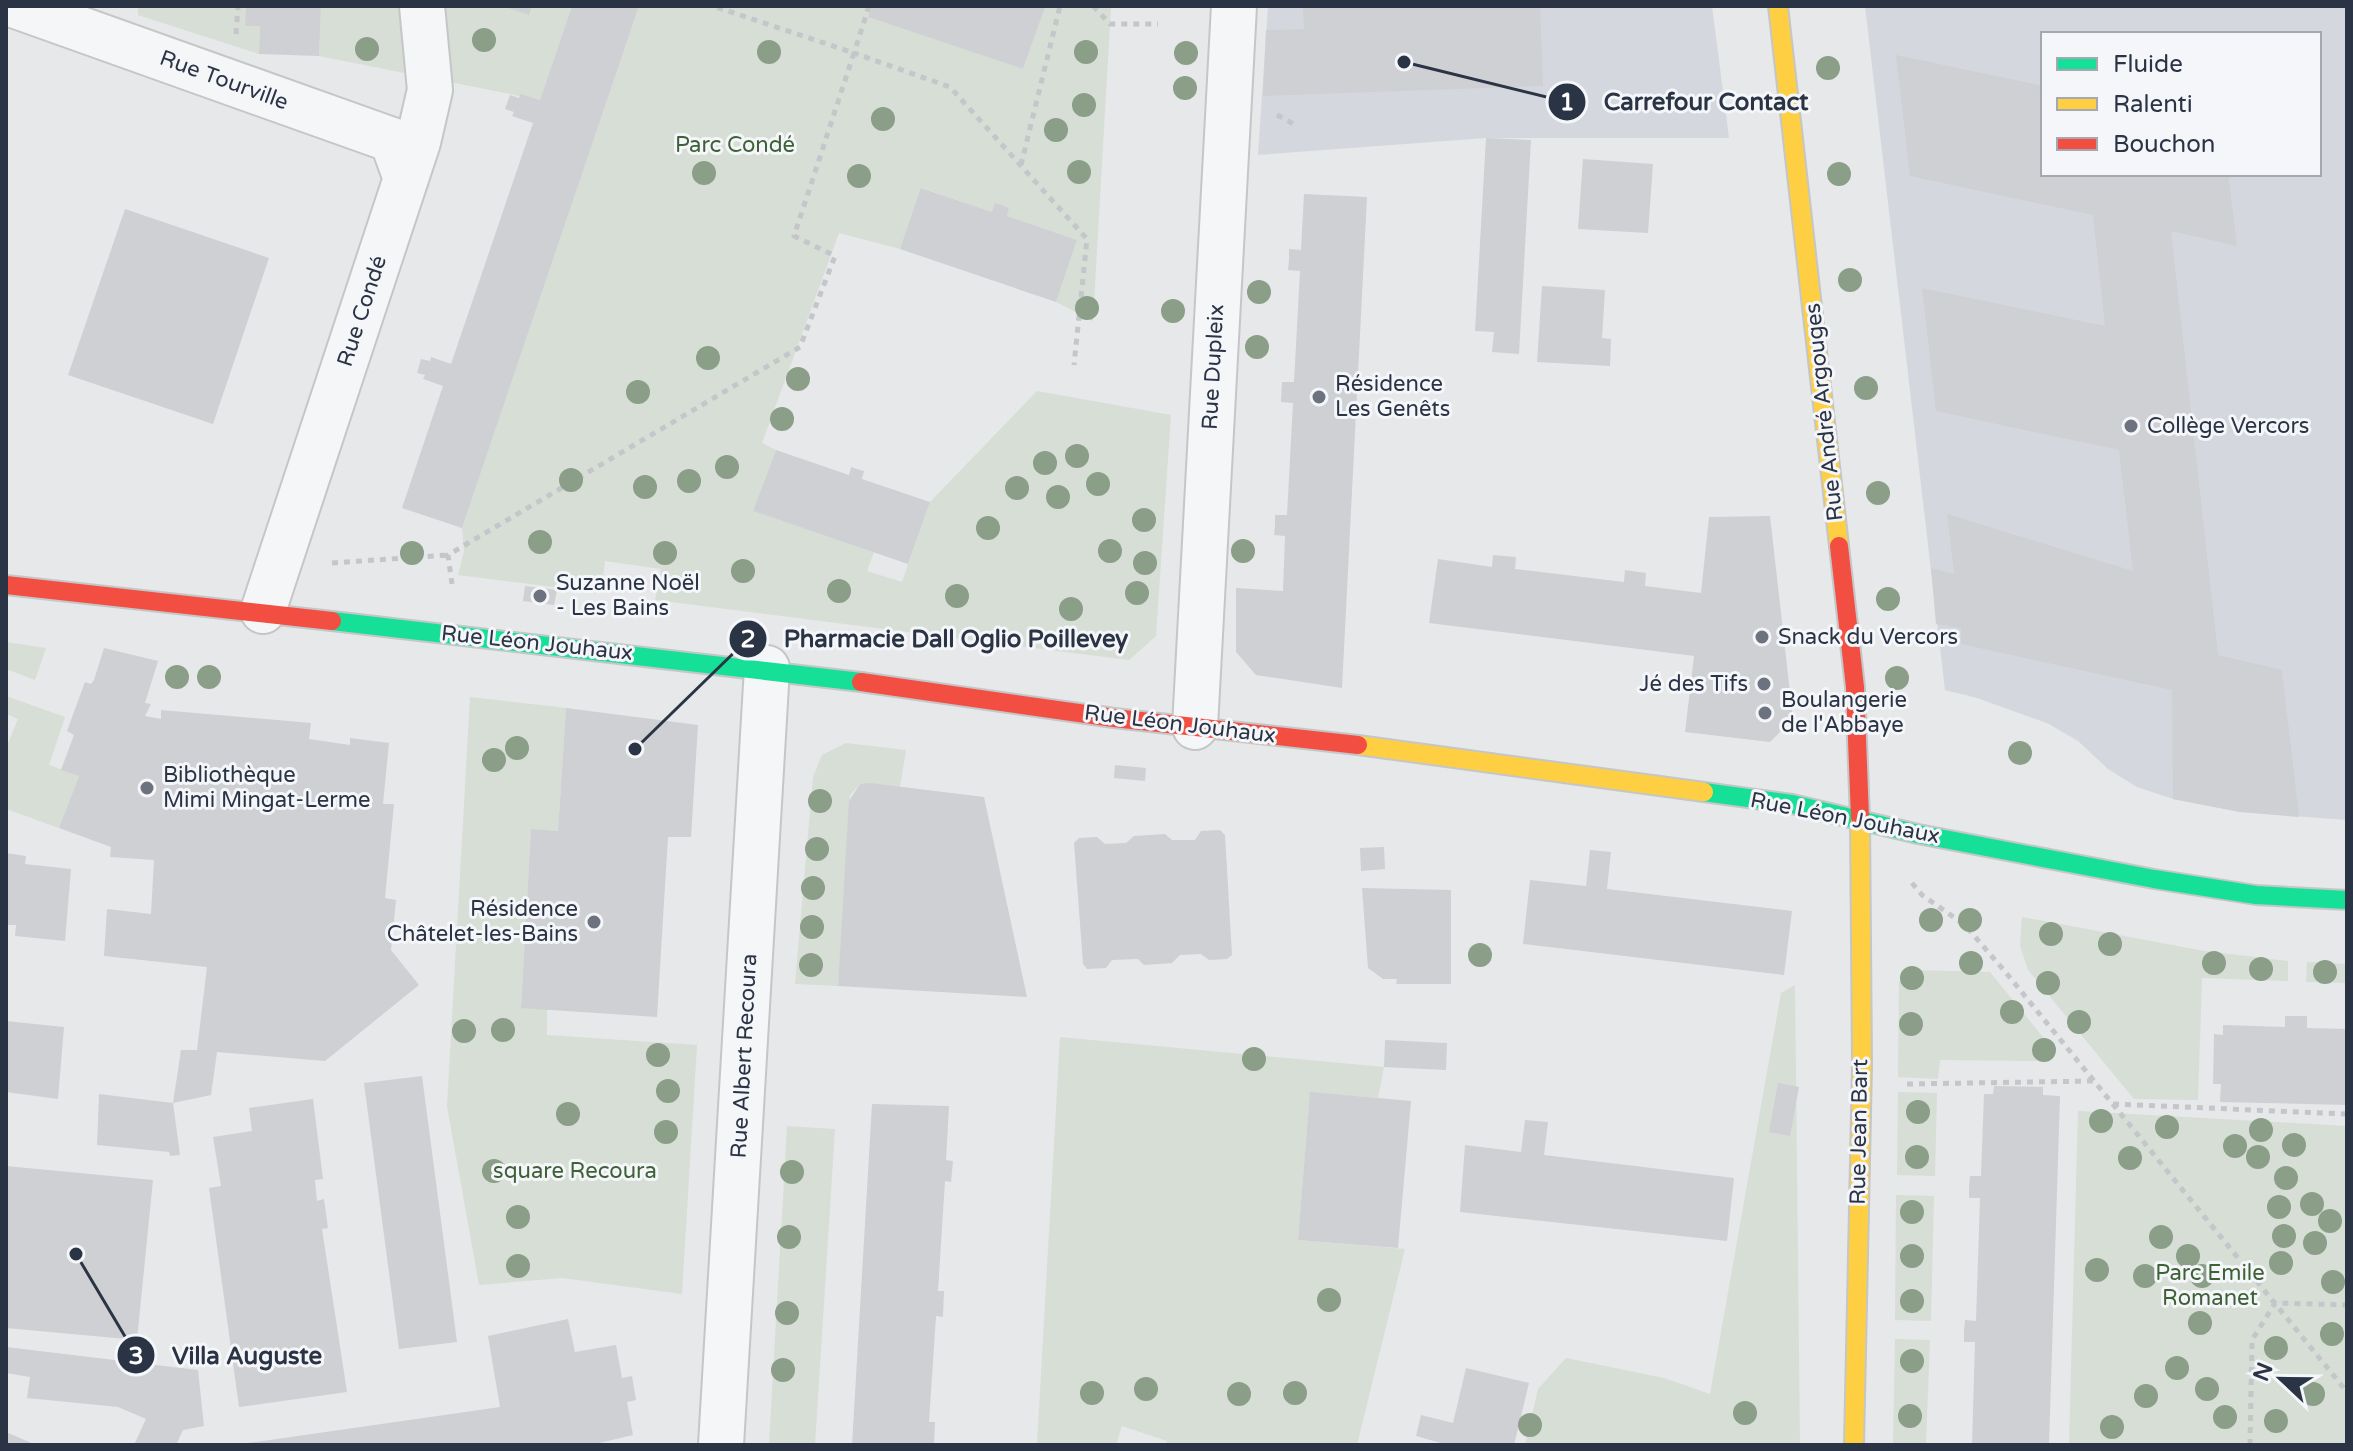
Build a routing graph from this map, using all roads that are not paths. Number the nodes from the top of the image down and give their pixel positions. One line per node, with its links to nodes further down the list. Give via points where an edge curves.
1 (16, 6): 5 (street, Rue Tourville, via 392,140)
2 (422, 6): 5 (street, Rue Condé, via 430,90)
3 (1234, 6): 9 (street, Rue Dupleix)
4 (1778, 6): 10 (street, Rue André Argouges, via 1855,687)
5 (412, 160): 7 (street, Rue Condé)
6 (6, 585): 7 (street, Rue Léon Jouhaux)
7 (263, 611): 8 (street, Rue Léon Jouhaux)
8 (767, 668): 9 (street, Rue Léon Jouhaux); 12 (street, Rue Albert Recoura)
9 (1195, 727): 10 (street, Rue Léon Jouhaux, via 1792,804)
10 (1861, 819): 11 (street, Rue Léon Jouhaux, via 2210,888); 13 (street, Rue Jean Bart)
11 (2347, 900)
12 (721, 1445)
13 (1854, 1445)

